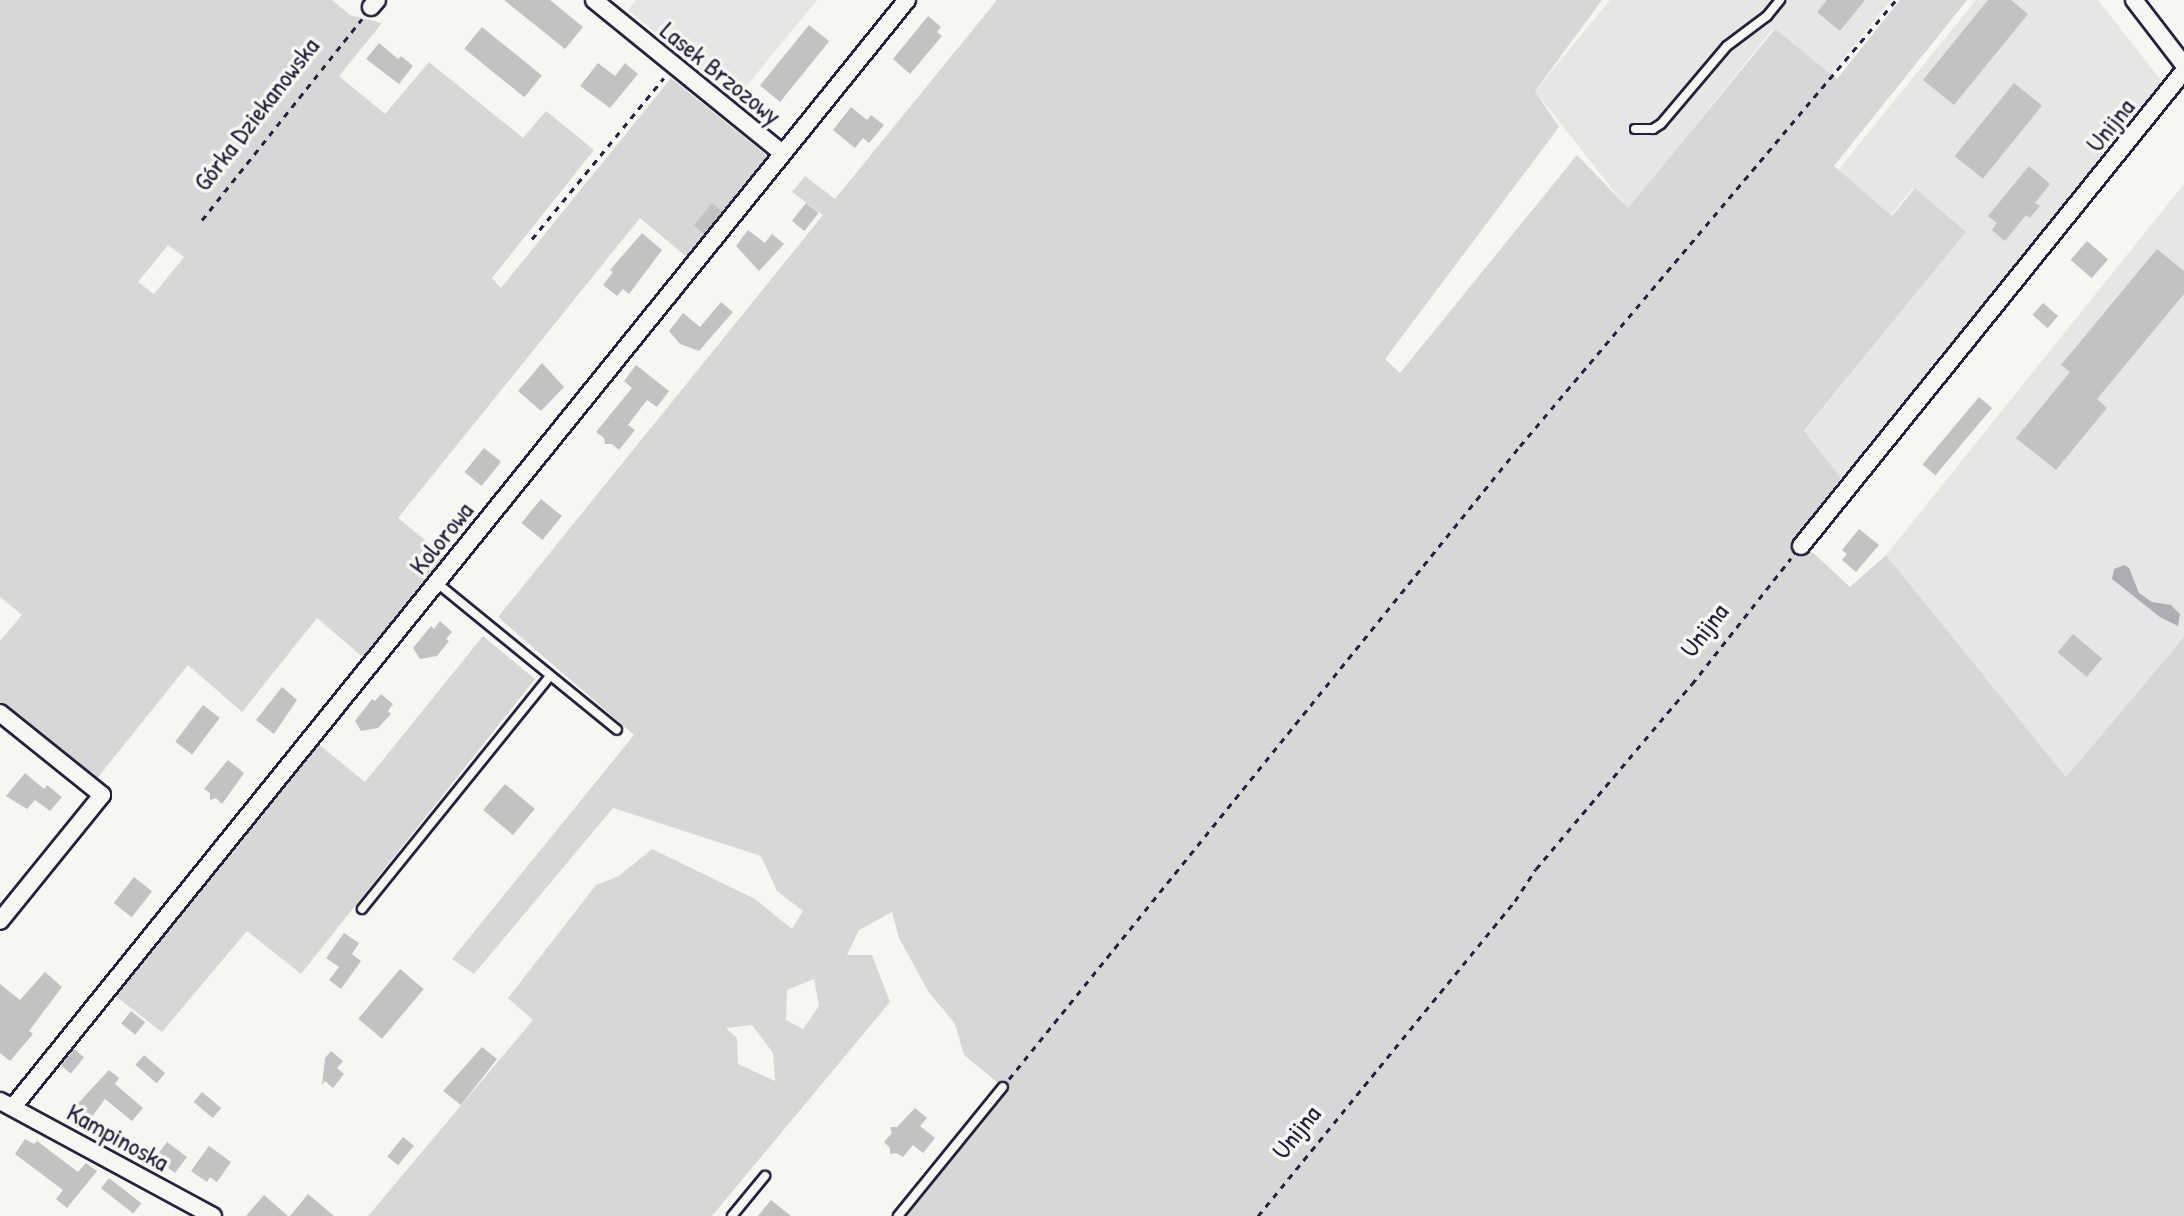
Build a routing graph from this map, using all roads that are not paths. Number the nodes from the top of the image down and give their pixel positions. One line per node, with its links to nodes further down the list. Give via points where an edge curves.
1 (594, 0): 7 (street, Lasek Brzozowy)
2 (907, 0): 7 (street, Kolorowa)
3 (1780, 0): 6 (lane, via 1727,46 1661,124)
4 (2134, 0): 5 (street)
5 (2184, 68): 8 (street, Unijna)
6 (1635, 129)
7 (782, 153): 9 (street, Kolorowa)
8 (1801, 546)
9 (436, 582): 10 (lane); 16 (street, Kolorowa)
10 (550, 676): 12 (lane); 13 (lane)
11 (0, 713): 14 (street, via 102,795)
12 (617, 730)
13 (362, 909)
14 (0, 921)
15 (1003, 1087): 20 (lane)
16 (6, 1104): 18 (street, Kampinoska)
17 (765, 1176): 19 (lane)
18 (213, 1216)
19 (732, 1216)
20 (898, 1216)

